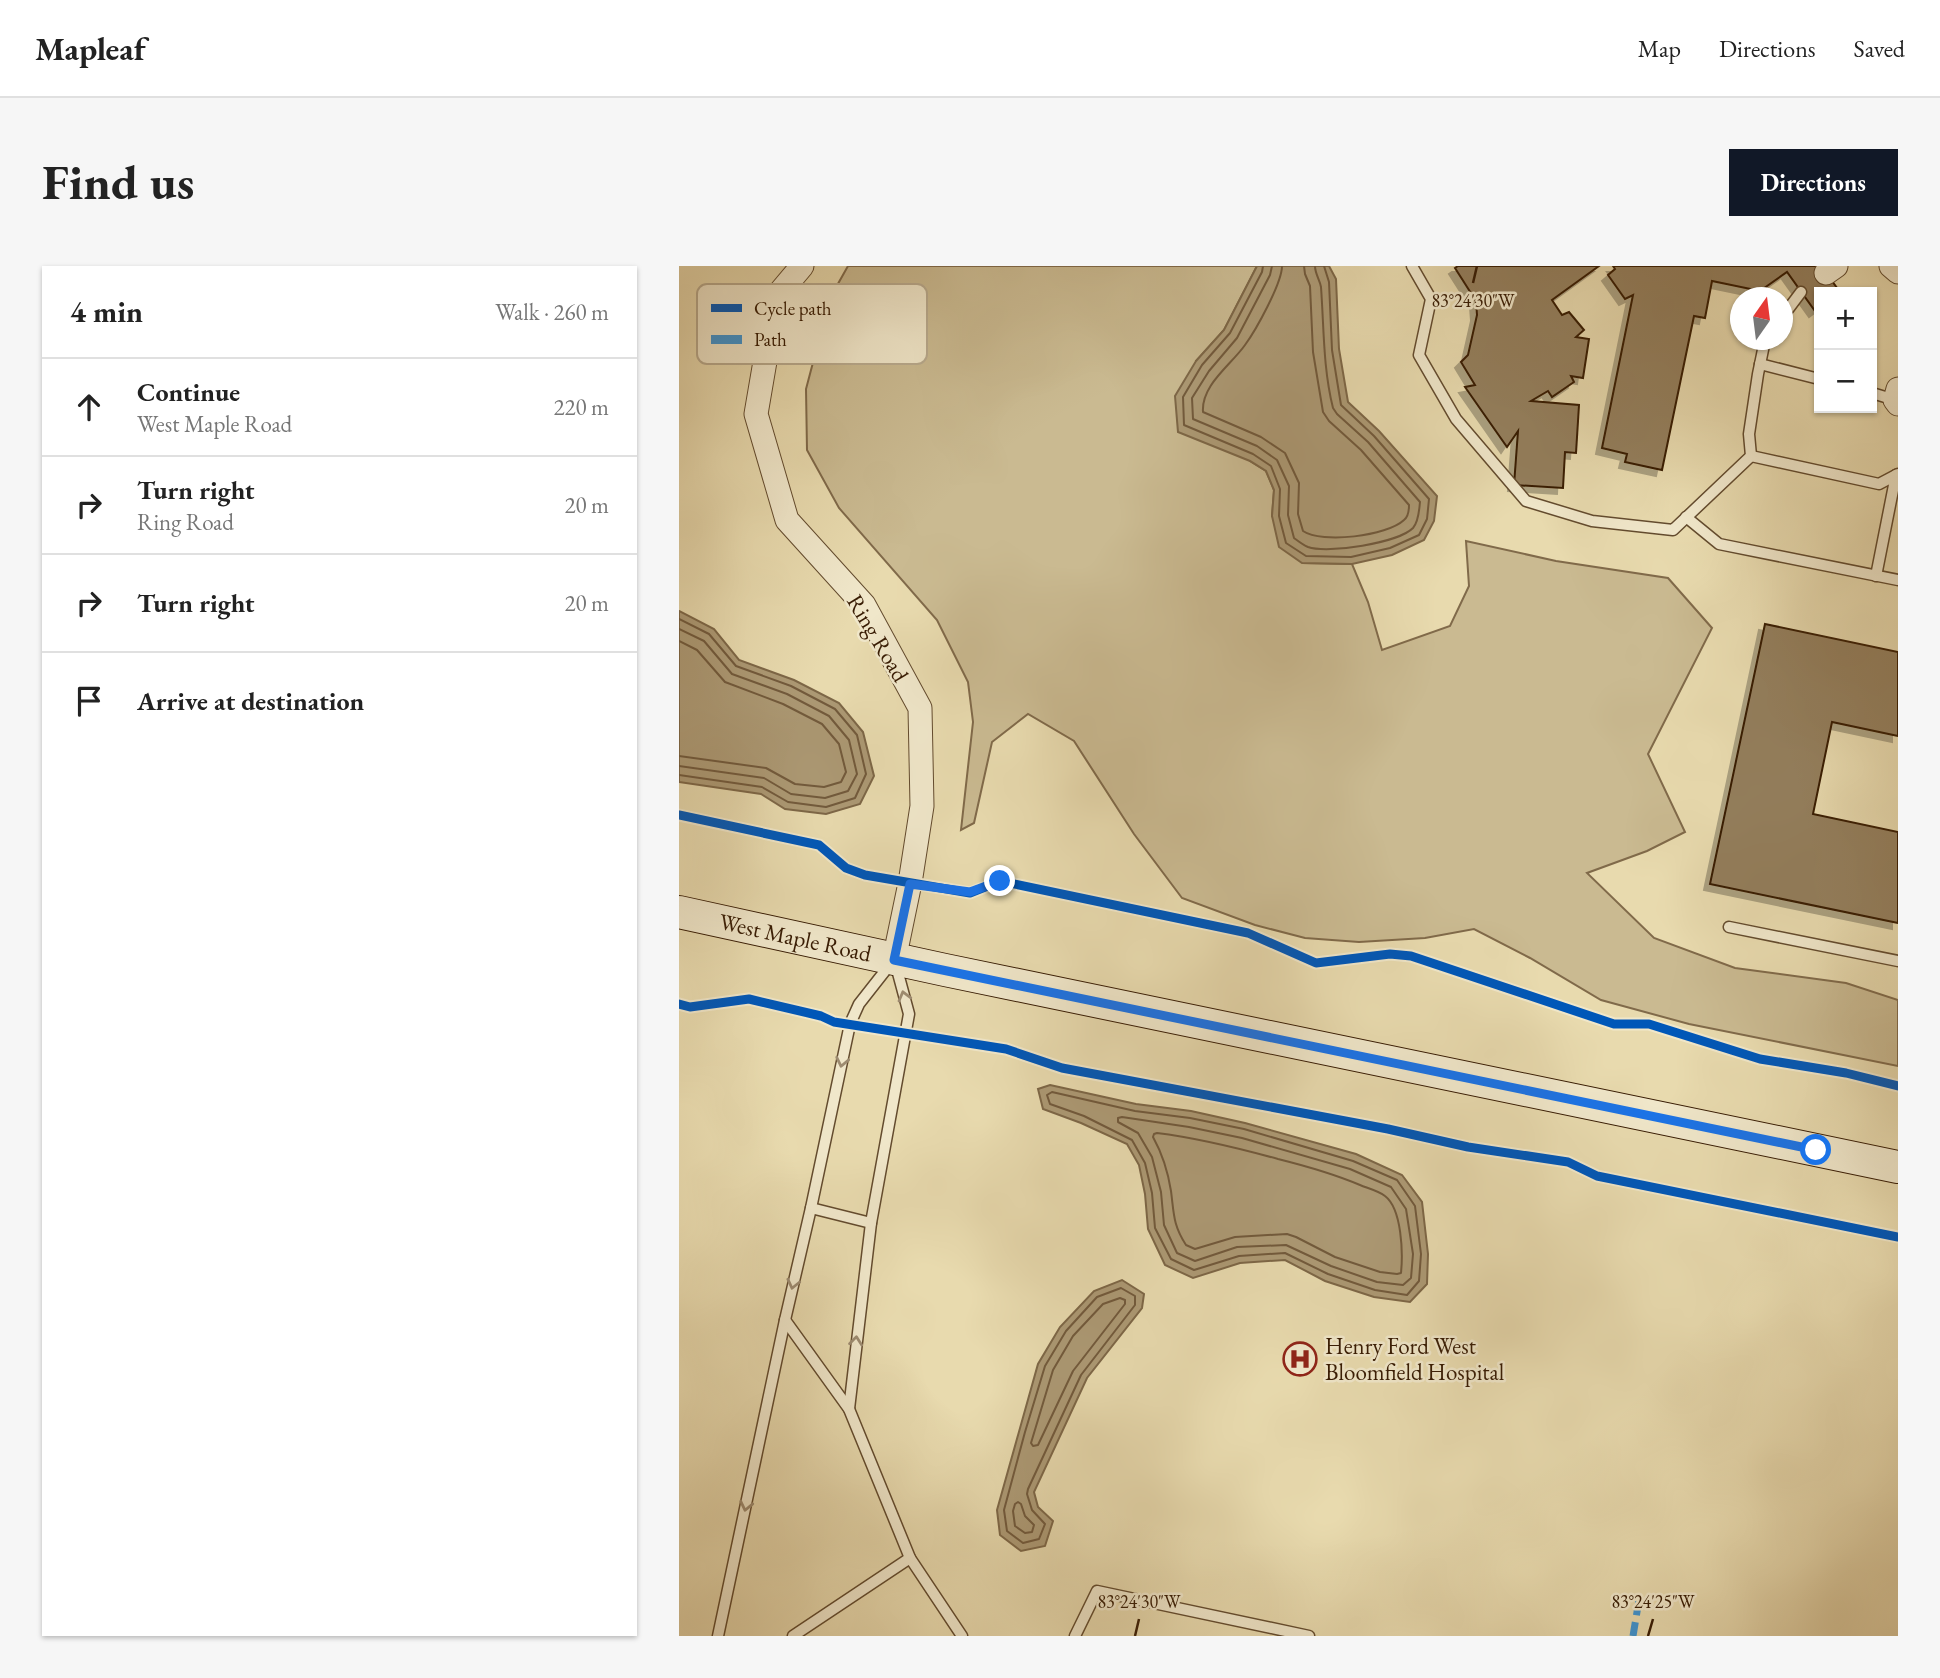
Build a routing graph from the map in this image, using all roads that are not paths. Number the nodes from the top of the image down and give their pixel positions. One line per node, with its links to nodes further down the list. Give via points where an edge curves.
1 (802, 266): 5 (street, Ring Road)
2 (1412, 266): 16 (lane, via 1431,299 1419,355 1456,419 1526,501 1592,521 1673,530)
3 (1891, 266): 4 (street)
4 (1898, 272)
5 (787, 284)
6 (1801, 292): 7 (lane)
7 (1793, 303)
8 (1763, 350): 10 (lane)
9 (765, 364): 21 (street, Ring Road, via 756,414 787,520 864,605 920,708 922,806)
10 (1760, 365): 11 (lane); 14 (lane, via 1749,434)
11 (1814, 378)
12 (1877, 394): 13 (lane)
13 (1897, 398)
14 (1751, 456): 15 (lane, via 1878,484); 16 (lane)
15 (1897, 474): 17 (lane)
16 (1686, 517): 17 (lane, via 1719,544)
17 (1876, 576): 18 (lane)
18 (1898, 580)
19 (679, 912): 21 (main road, West Maple Road)
20 (1729, 927): 22 (lane)
21 (894, 960): 23 (main road, West Maple Road); 24 (lane, one-way to 24, via 859,1004 850,1024); 25 (lane, one-way to 21, via 909,1014)
22 (1898, 961)
23 (1898, 1167)
24 (811, 1208): 25 (lane); 26 (lane, one-way to 26)
25 (871, 1223): 27 (lane, one-way to 25)
26 (785, 1320): 27 (lane); 29 (lane, one-way to 29)
27 (849, 1409): 28 (lane)
28 (910, 1558): 30 (lane); 31 (lane)
29 (718, 1636)
30 (793, 1636)
31 (962, 1636)
32 (1075, 1636): 33 (lane, via 1097,1591)
33 (1309, 1636)

